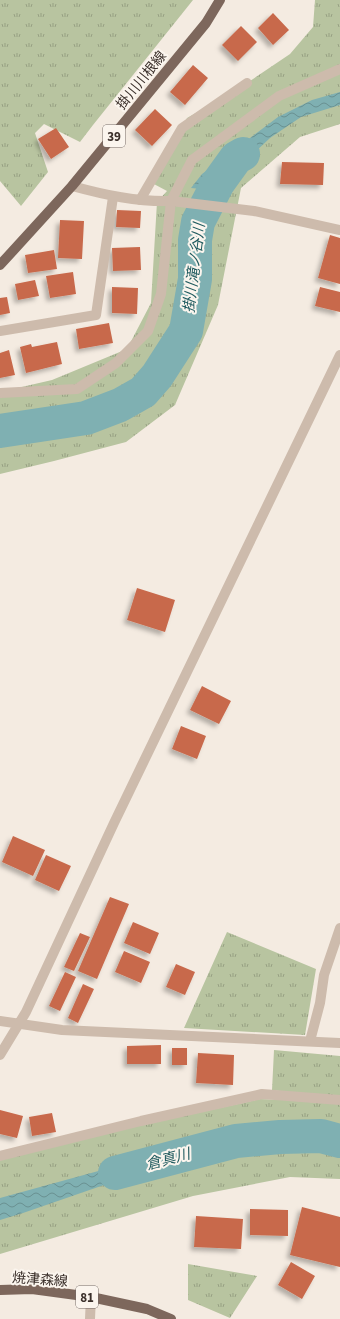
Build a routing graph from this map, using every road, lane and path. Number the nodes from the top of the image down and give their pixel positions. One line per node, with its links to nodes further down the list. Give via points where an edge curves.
1 (220, 0): 4 (main road, 掛川川根線 / 39, via 206,22)
2 (340, 69): 7 (street, via 279,96 192,160)
3 (247, 83): 6 (street, via 182,128)
4 (72, 186): 5 (street); 9 (main road, 掛川川根線 / 39)
5 (114, 197): 6 (street); 10 (street, via 96,315)
6 (140, 200): 7 (street)
7 (171, 201): 8 (street, via 254,211); 12 (street, via 161,294 148,331 116,363 77,389)
8 (340, 230)
9 (0, 265)
10 (0, 331)
11 (340, 356): 15 (street, via 114,823)
12 (0, 393)
13 (340, 928): 16 (street, via 324,975)
14 (0, 1021): 15 (street)
15 (20, 1024): 16 (street, via 62,1030); 18 (street)
16 (310, 1041): 17 (street)
17 (340, 1042)
18 (0, 1055)
19 (340, 1100): 20 (street, via 262,1094)
20 (0, 1156)
21 (0, 1290): 22 (main road, 焼津森線 / 81, via 32,1290)
22 (91, 1297): 23 (street); 24 (main road, 焼津森線 / 81, via 147,1309)
23 (90, 1319)
24 (172, 1319)

